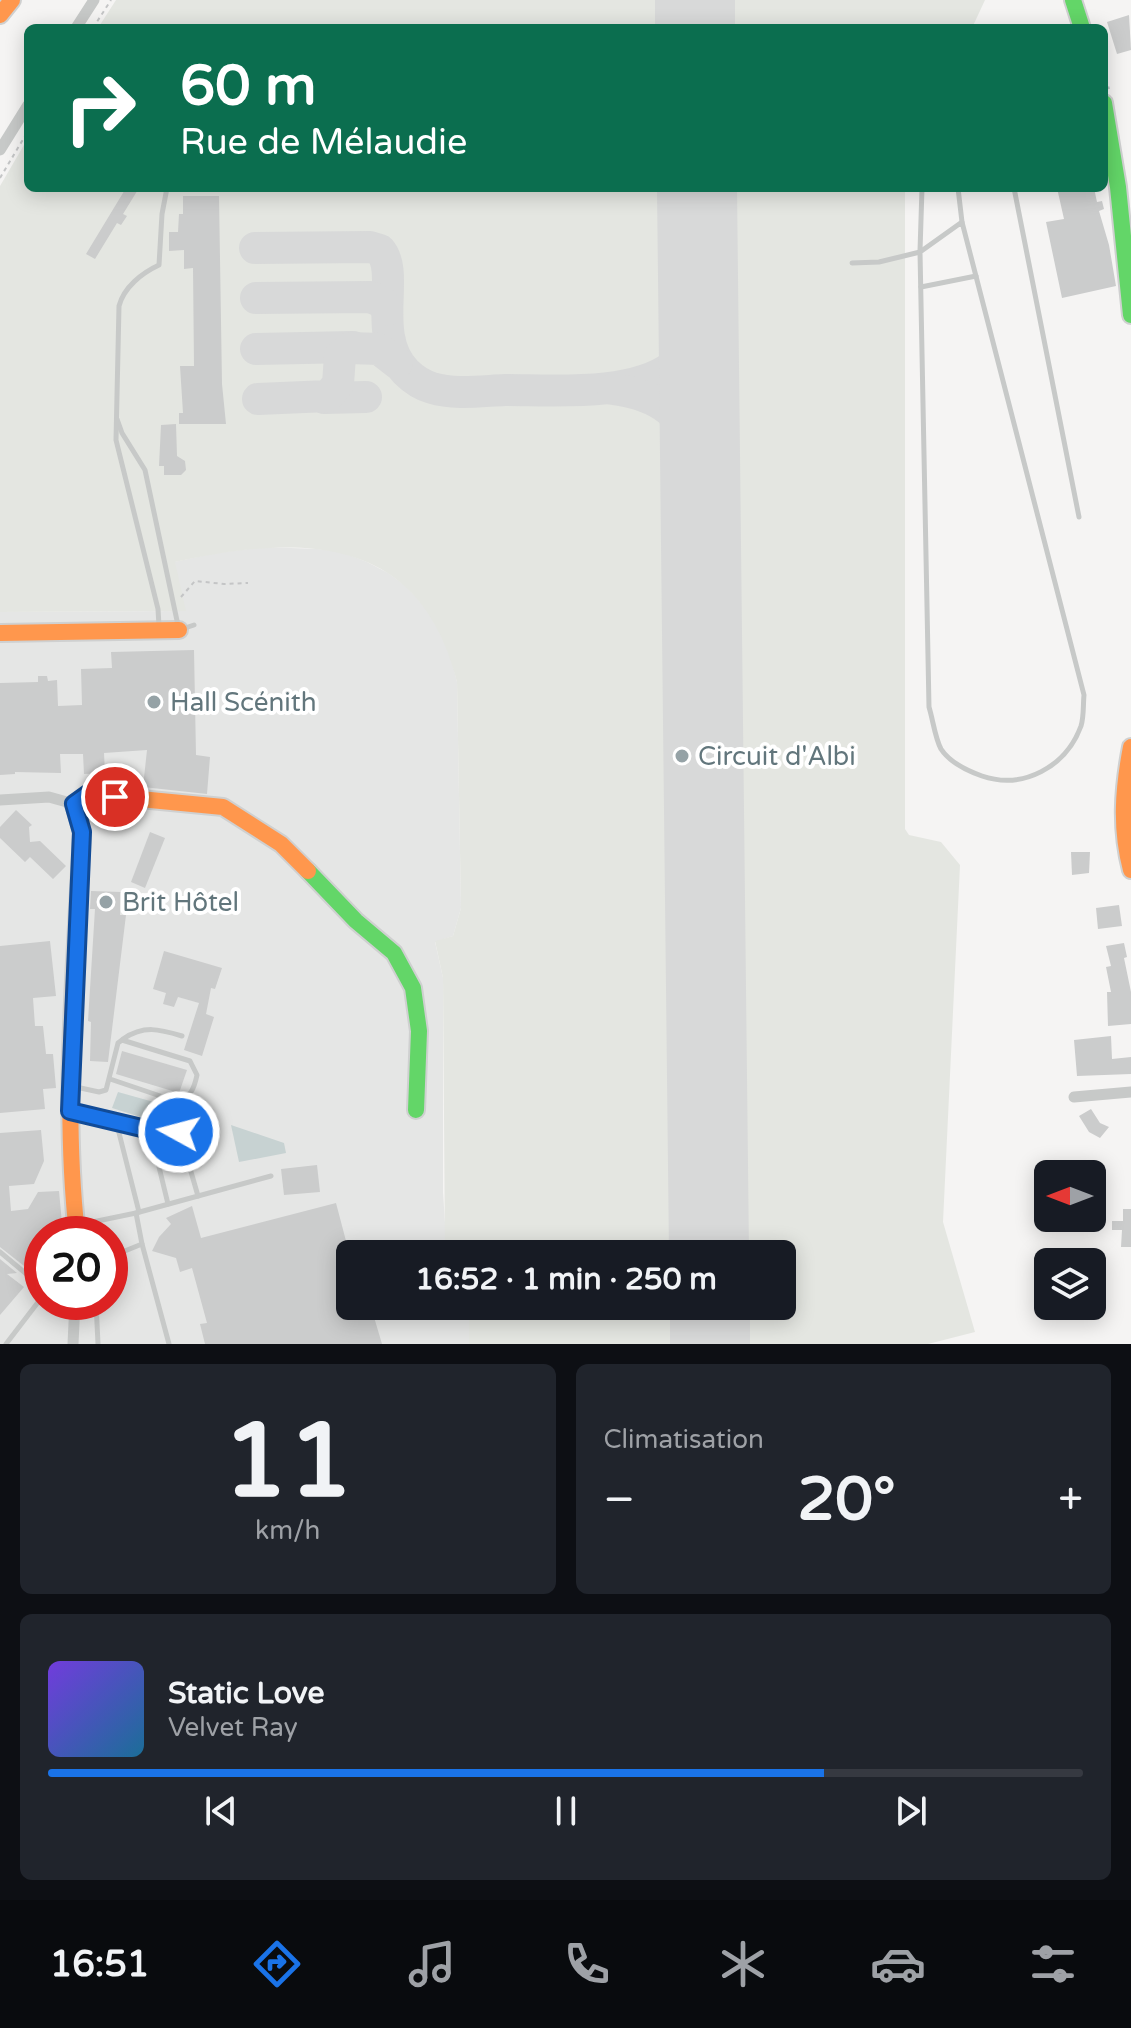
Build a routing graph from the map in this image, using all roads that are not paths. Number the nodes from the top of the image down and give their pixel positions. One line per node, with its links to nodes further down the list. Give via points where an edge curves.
1 (12, 0): 4 (main road)
2 (94, 0): 5 (street)
3 (1073, 0): 6 (main road)
4 (0, 15)
5 (79, 24)
6 (1081, 24)
7 (24, 111): 9 (street)
8 (1108, 138): 10 (main road)
9 (0, 150)
10 (1124, 178): 20 (main road)
11 (166, 192): 21 (lane, via 159,265 138,277 119,306)
12 (922, 192): 16 (lane)
13 (958, 192): 15 (lane)
14 (1015, 192): 22 (lane)
15 (962, 222): 16 (lane); 18 (lane)
16 (920, 252): 17 (lane); 19 (lane)
17 (852, 263)
18 (976, 276): 19 (lane); 19 (lane, via 1084,695 1082,724 1069,749 1047,769 1023,780 996,781 964,770 941,750 929,707)
19 (921, 287)
20 (1131, 315)
21 (116, 414): 23 (lane, via 145,470 173,599); 24 (lane, via 116,440)
22 (1079, 517)
23 (187, 628): 24 (main road)
24 (159, 631): 25 (main road)
25 (0, 633)
26 (1131, 747): 29 (main road, via 1122,789 1122,840)
27 (0, 800): 28 (street, via 49,797)
28 (74, 804): 33 (main road, via 82,832); 37 (main road, via 88,794 223,807 281,844 394,953 413,988 419,1031)
29 (1131, 870)
30 (182, 1036): 31 (lane, via 156,1028 136,1030)
31 (122, 1040): 32 (lane); 36 (lane, via 190,1061 197,1075 194,1089)
32 (110, 1079): 33 (lane, via 106,1090 99,1092); 36 (lane)
33 (71, 1086): 38 (main road)
34 (1131, 1092): 35 (street)
35 (1074, 1097)
36 (178, 1102): 41 (lane)
37 (416, 1110)
38 (70, 1111): 39 (lane); 46 (main road)
39 (115, 1120): 40 (lane); 45 (lane)
40 (150, 1130): 41 (lane); 44 (lane)
41 (179, 1132): 43 (lane)
42 (271, 1176): 43 (lane)
43 (198, 1196): 44 (lane)
44 (168, 1204): 45 (lane)
45 (138, 1212): 47 (lane); 48 (lane)
46 (75, 1216)
47 (124, 1216)
48 (142, 1244): 49 (lane); 58 (lane)
49 (128, 1250)
50 (0, 1252): 51 (lane)
51 (24, 1272)
52 (24, 1320): 55 (lane)
53 (74, 1320): 56 (street)
54 (96, 1320): 57 (lane)
55 (6, 1344)
56 (73, 1344)
57 (98, 1344)
58 (169, 1344)

